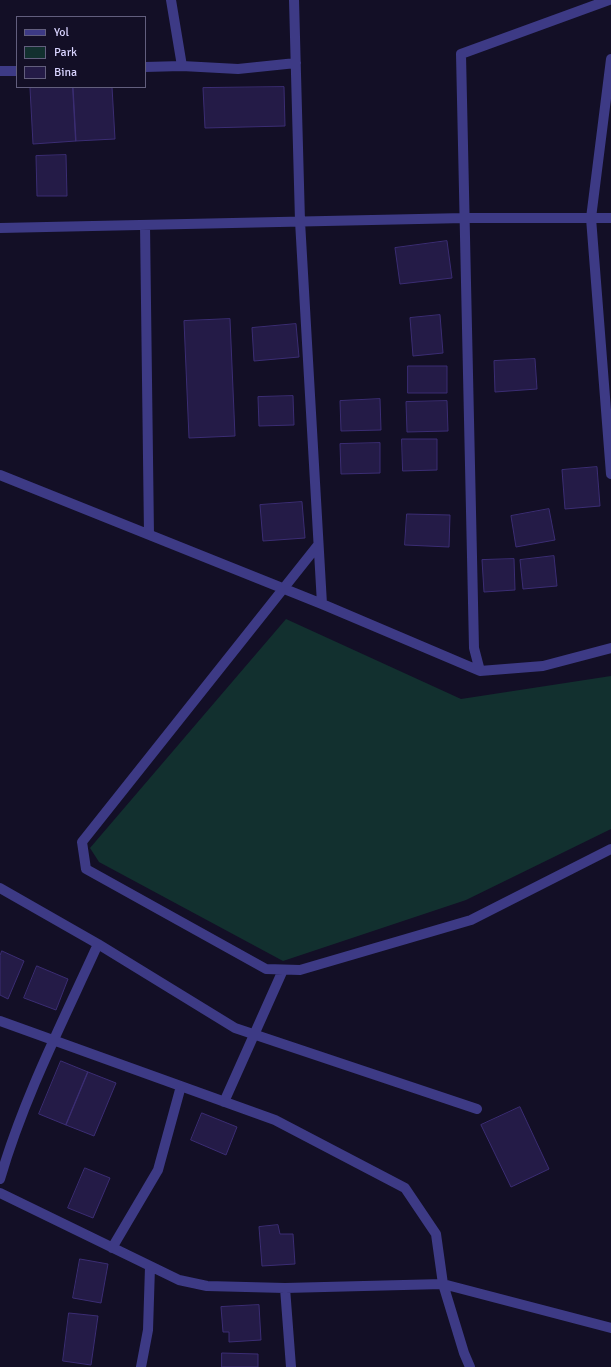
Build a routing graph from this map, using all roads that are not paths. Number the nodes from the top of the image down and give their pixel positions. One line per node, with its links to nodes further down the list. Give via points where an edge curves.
1 (171, 0): 6 (street)
2 (294, 0): 5 (street)
3 (609, 0): 10 (street, via 461,54)
4 (611, 60): 11 (street)
5 (296, 63): 6 (street, via 238,69); 13 (street)
6 (182, 66): 7 (street)
7 (146, 67)
8 (0, 71): 9 (street)
9 (16, 71)
10 (465, 218): 11 (street); 13 (street); 23 (street, via 474,648)
11 (591, 218): 12 (street); 16 (street)
12 (611, 218)
13 (300, 221): 14 (street); 19 (street)
14 (145, 225): 15 (street); 18 (street)
15 (0, 228)
16 (611, 474)
17 (0, 475): 18 (street)
18 (149, 535): 20 (street)
19 (318, 545): 20 (street); 21 (street)
20 (284, 589): 21 (street); 27 (street, via 82,842 86,869 266,970)
21 (322, 604): 23 (street)
22 (611, 648): 23 (street, via 543,666)
23 (480, 671)
24 (611, 849): 27 (street, via 471,920 300,970)
25 (0, 888): 26 (street)
26 (98, 944): 29 (street, via 235,1028); 30 (street)
27 (283, 970): 29 (street)
28 (0, 1021): 30 (street)
29 (254, 1034): 32 (street); 33 (street)
30 (54, 1040): 31 (street); 34 (street, via 18,1123)
31 (181, 1086): 32 (street); 36 (street, via 158,1170)
32 (224, 1102): 38 (street, via 275,1120 405,1188 436,1234)
33 (477, 1109)
34 (0, 1179)
35 (0, 1193): 36 (street)
36 (112, 1248): 37 (street)
37 (150, 1267): 39 (street, via 179,1280 207,1286); 41 (street, via 148,1330)
38 (443, 1284): 39 (street); 40 (street); 43 (street)
39 (285, 1288): 42 (street)
40 (611, 1328)
41 (141, 1367)
42 (291, 1367)
43 (470, 1367)

